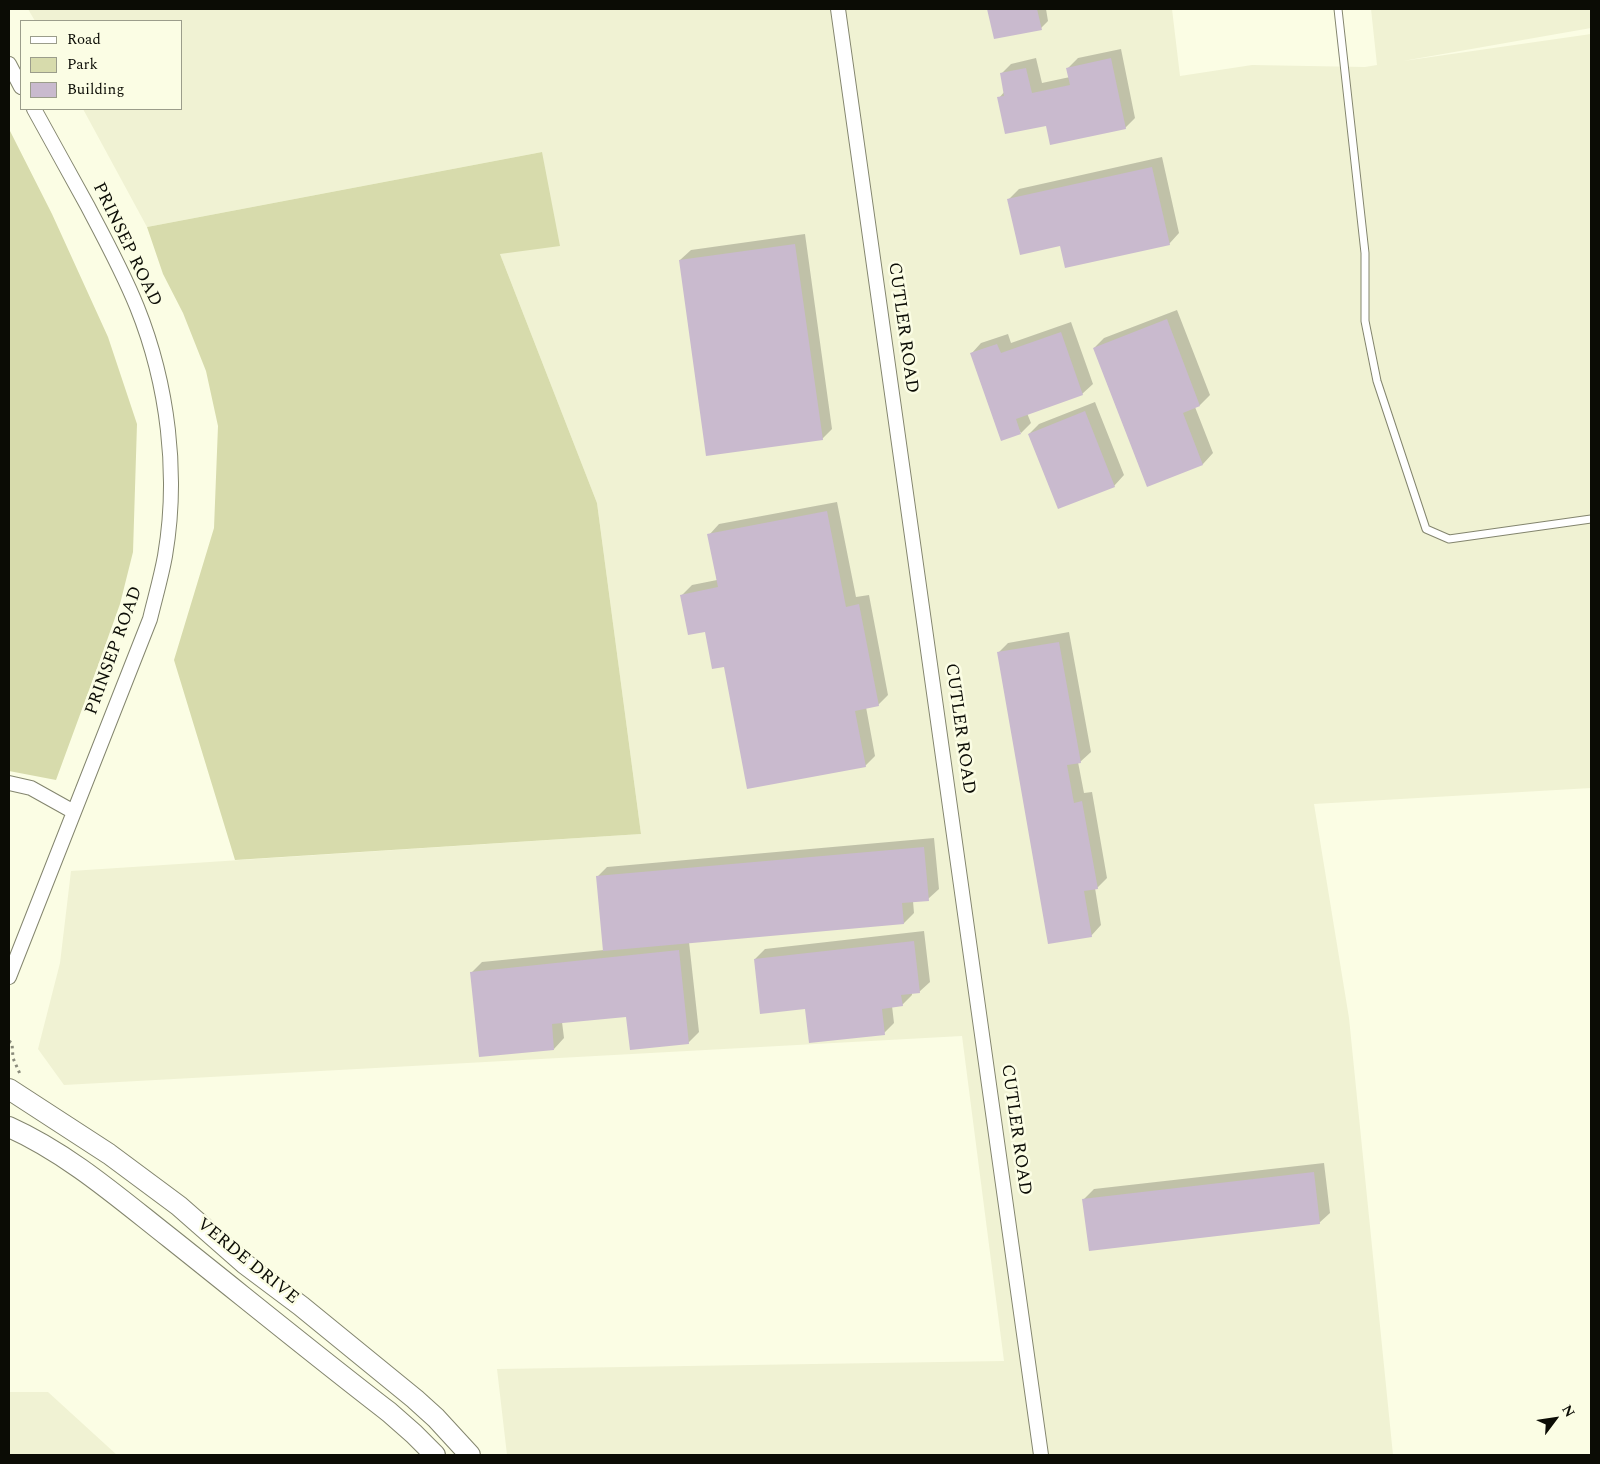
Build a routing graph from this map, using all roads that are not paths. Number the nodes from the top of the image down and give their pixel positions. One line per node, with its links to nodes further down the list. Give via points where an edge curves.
1 (838, 9): 14 (street, CUTLER ROAD)
2 (1338, 9): 6 (lane, via 1365,254 1365,321 1377,380 1426,529 1449,539)
3 (9, 64): 4 (street)
4 (20, 85)
5 (35, 110): 8 (street, PRINSEP ROAD, via 113,254 138,308 156,365 170,459 165,556 150,619)
6 (1591, 519)
7 (9, 783): 8 (street, via 31,788)
8 (74, 812): 9 (street, PRINSEP ROAD)
9 (9, 977)
10 (9, 1089): 13 (main road, VERDE DRIVE, via 109,1154 179,1206 245,1264 415,1399)
11 (9, 1127): 12 (main road, VERDE DRIVE, via 53,1150 119,1198 389,1412)
12 (435, 1455)
13 (470, 1455)
14 (1041, 1455)

